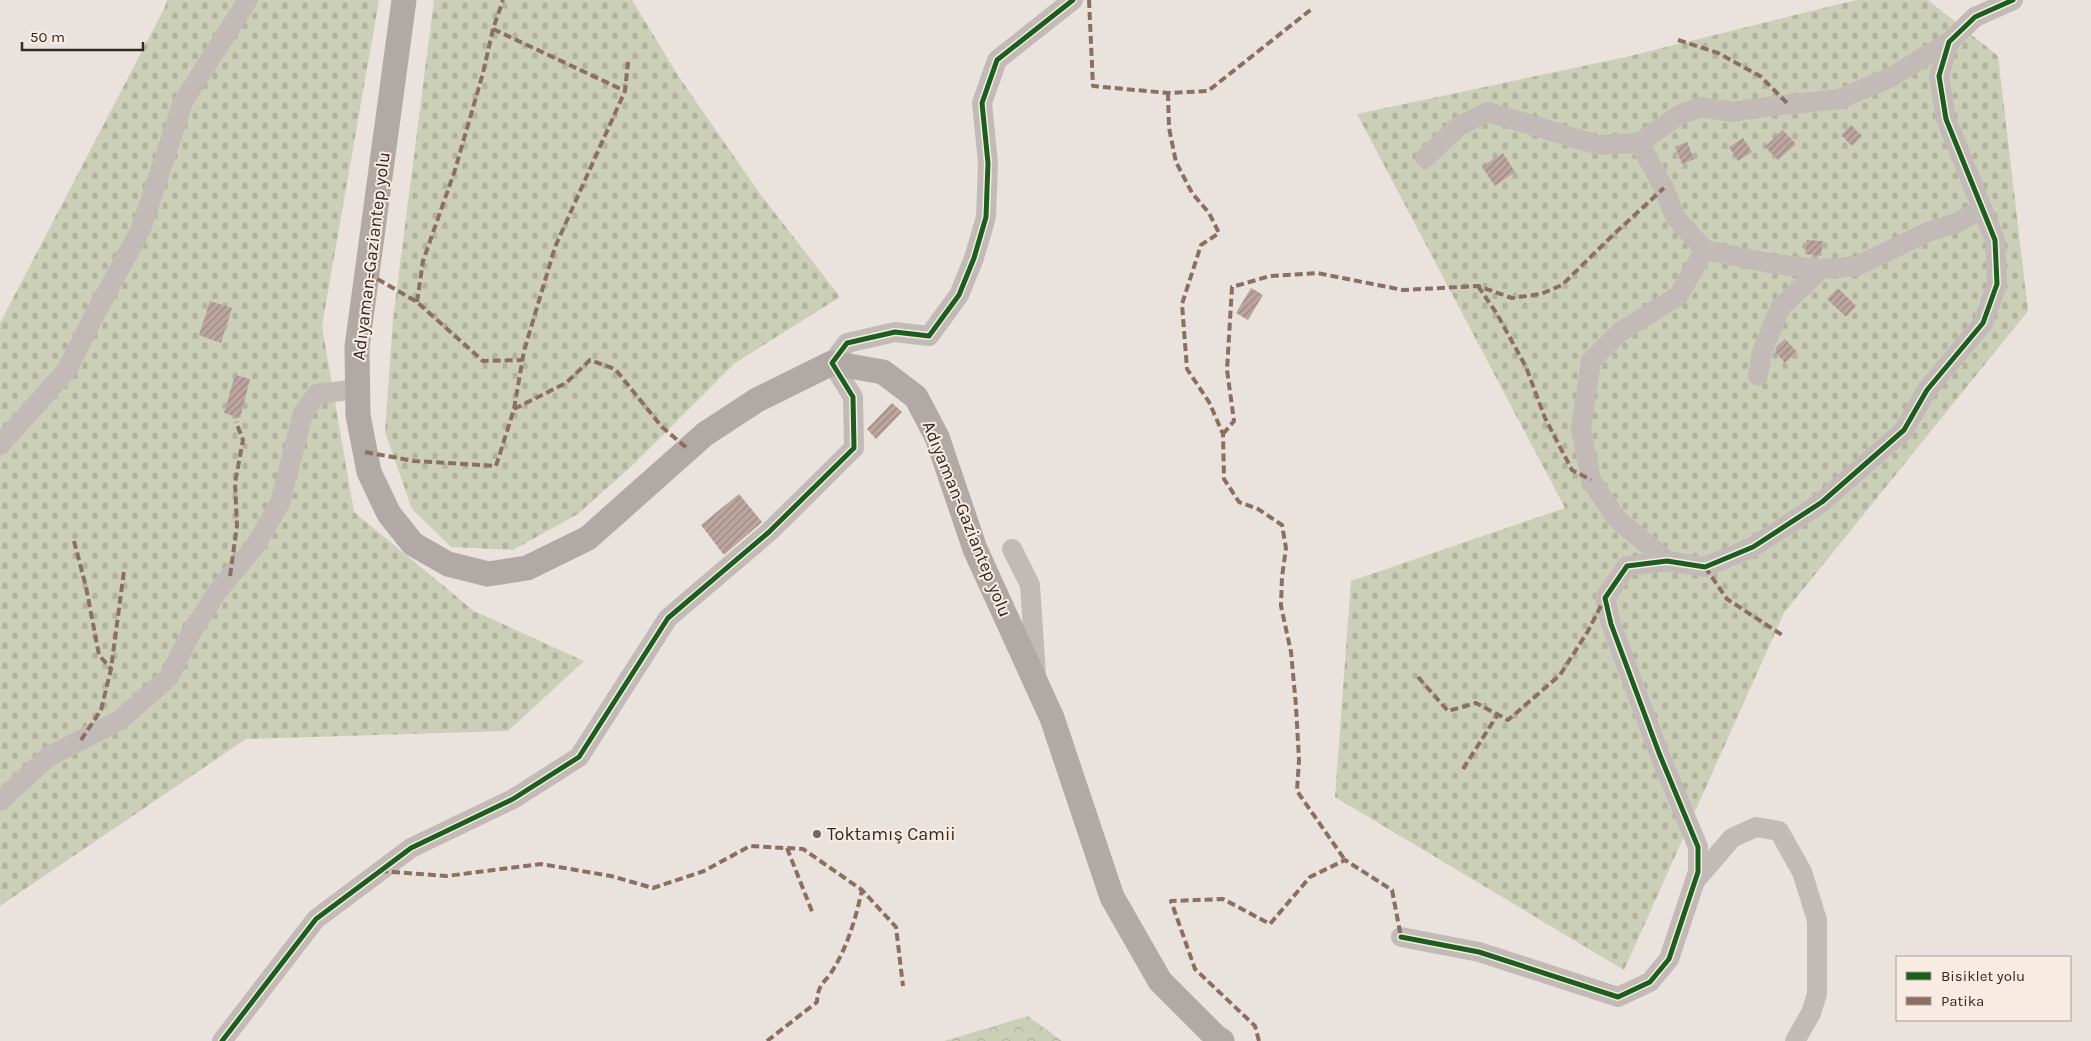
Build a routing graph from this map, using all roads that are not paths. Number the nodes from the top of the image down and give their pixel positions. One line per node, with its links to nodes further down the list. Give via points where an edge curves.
1 (248, 0): 14 (street, via 183,102 141,229 67,370)
2 (404, 0): 13 (main road, Adıyaman-Gaziantep yolu, via 357,347)
3 (1073, 0): 11 (street, via 997,60 982,103 988,163 986,217 959,295 929,336 895,332 847,343)
4 (2013, 0): 5 (street, via 1976,17)
5 (1949, 42): 6 (street, via 1891,77 1840,99 1733,112 1701,107 1679,115); 8 (street, via 1939,76 1946,119)
6 (1638, 143): 7 (street, via 1598,145 1488,112 1459,126); 9 (street, via 1664,188 1675,216)
7 (1425, 158)
8 (1982, 209): 10 (street, via 1857,266); 16 (street, via 1996,240 1997,284 1984,323 1926,390 1904,430 1822,502 1753,547 1705,567)
9 (1705, 250): 10 (street, via 1774,264); 16 (street, via 1678,296 1620,332 1591,361 1581,428 1596,488 1616,518)
10 (1821, 269): 12 (street, via 1780,308 1762,352)
11 (832, 363): 13 (main road, Adıyaman-Gaziantep yolu, via 757,400 705,434 588,538 527,568 488,574 448,564 413,544 389,514 369,472 358,415); 17 (main road, Adıyaman-Gaziantep yolu, via 883,372 916,398 937,437 975,549); 21 (street, via 853,397 854,448 769,532 668,618 579,757 513,799 411,848 316,919)
12 (1758, 376)
13 (358, 389): 18 (street, via 316,394 303,413 280,503 255,546 217,592 196,624 169,677 120,720 48,757)
14 (0, 445)
15 (1012, 549): 17 (street, via 1030,584)
16 (1667, 562): 19 (street, via 1626,566 1605,598 1611,624 1698,847)
17 (1037, 684): 22 (main road, Adıyaman-Gaziantep yolu, via 1052,718 1112,897 1160,981)
18 (0, 801)
19 (1695, 882): 20 (street, via 1669,959 1650,982 1618,998 1478,952); 23 (street, via 1732,838 1756,827 1779,831 1802,872 1817,920 1817,994 1811,1013)
20 (1401, 938)
21 (222, 1041)
22 (1222, 1041)
23 (1795, 1041)

